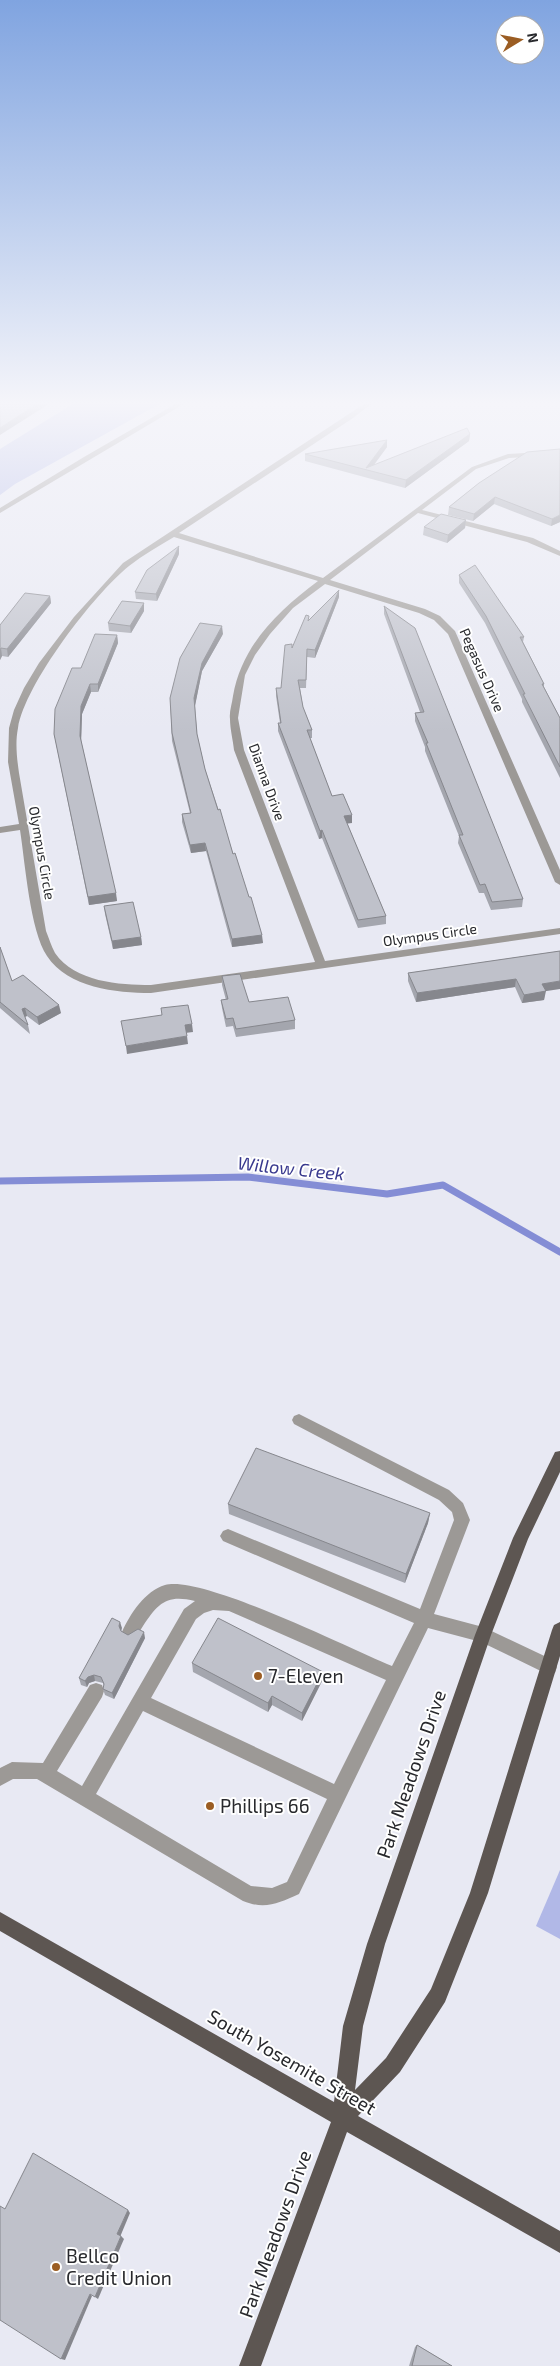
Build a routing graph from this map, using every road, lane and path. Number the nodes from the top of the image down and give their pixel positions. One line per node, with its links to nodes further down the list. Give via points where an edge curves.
1 (206, 512): 4 (street, Olympus Circle)
2 (415, 512): 6 (street, Dianna Drive)
3 (423, 512): 5 (street, via 530,540)
4 (173, 534): 6 (street, Pegasus Drive); 7 (street, Olympus Circle, via 146,550 109,581 53,651 20,701 11,752)
5 (558, 552)
6 (322, 581): 9 (street, Pegasus Drive, via 422,611 446,625); 11 (street, Dianna Drive, via 290,606 266,632 251,655 241,675 234,718 239,750)
7 (24, 826): 8 (street); 11 (street, Olympus Circle, via 42,931 51,954 68,970 95,983 126,990 151,988)
8 (0, 830)
9 (560, 882)
10 (560, 932): 11 (street, Olympus Circle)
11 (321, 964)
12 (300, 1420): 16 (street, via 444,1495 458,1508 462,1520)
13 (560, 1457): 19 (main road, Park Meadows Drive, via 521,1538)
14 (228, 1536): 16 (street)
15 (217, 1601): 18 (street, via 189,1590 166,1591 145,1608); 21 (street); 23 (street, via 199,1606 190,1614)
16 (424, 1619): 19 (street); 21 (street)
17 (560, 1630): 20 (main road, Park Meadows Drive)
18 (130, 1632)
19 (483, 1635): 20 (street); 29 (main road, Park Meadows Drive, via 376,1944 353,2026)
20 (549, 1667): 29 (main road, Park Meadows Drive, via 479,1893 438,1995 393,2065)
21 (396, 1676): 26 (street)
22 (96, 1691): 24 (street)
23 (140, 1701): 26 (street); 27 (street)
24 (46, 1775): 25 (street, via 39,1770 12,1771); 27 (street)
25 (0, 1777)
26 (338, 1795): 27 (street, via 293,1888 272,1897 249,1895)
27 (84, 1797)
28 (0, 1921): 29 (main road, South Yosemite Street)
29 (342, 2118): 30 (main road, South Yosemite Street); 31 (main road, Park Meadows Drive)
30 (560, 2243)
31 (250, 2366)

